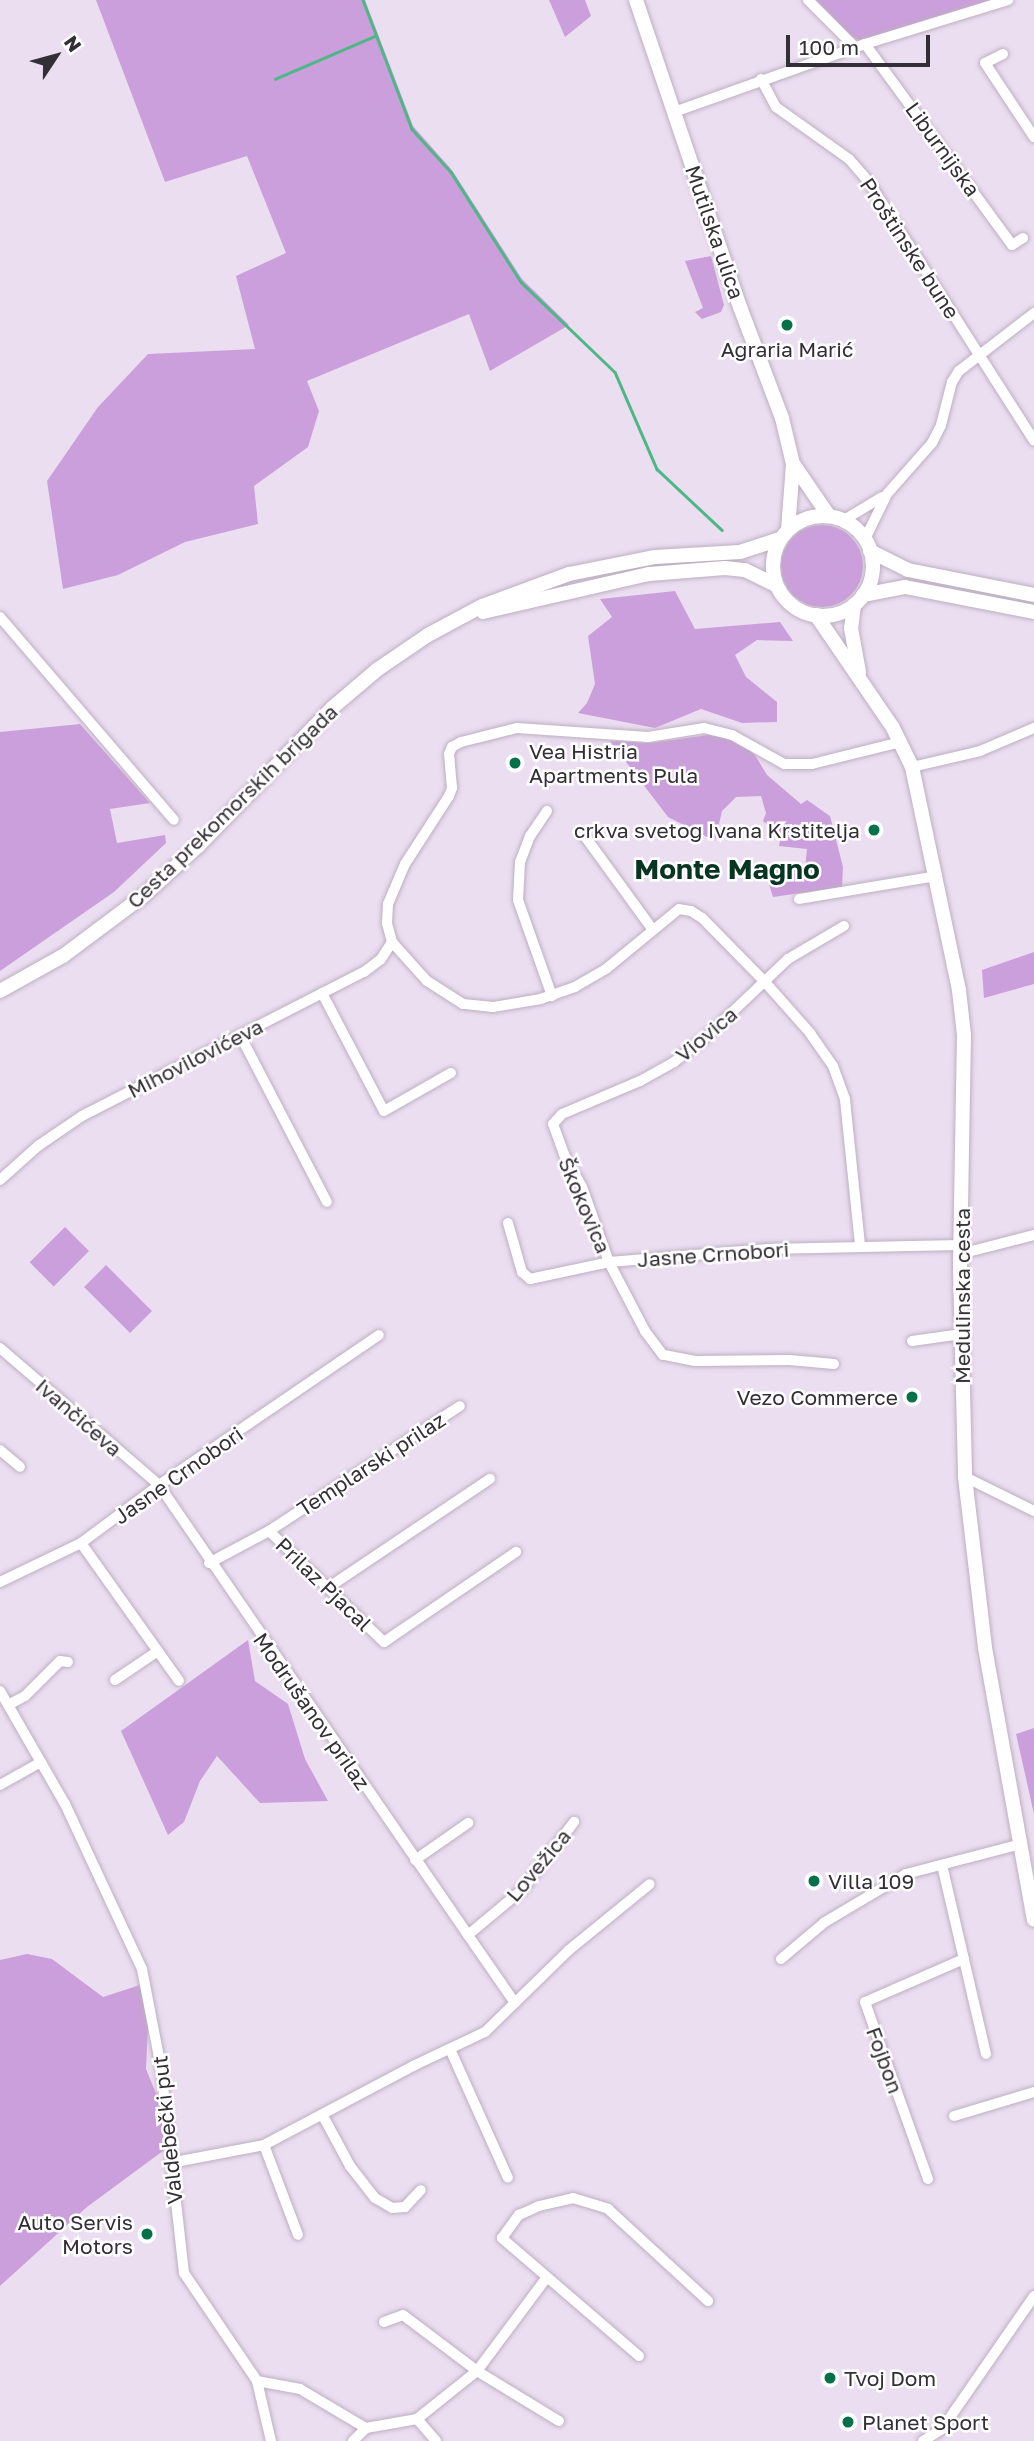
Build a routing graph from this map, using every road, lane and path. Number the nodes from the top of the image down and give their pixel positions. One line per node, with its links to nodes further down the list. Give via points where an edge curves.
1 (636, 0): 7 (main road, Mutilska ulica)
2 (808, 0): 4 (street, Liburnijska)
3 (1008, 0): 4 (street)
4 (860, 45): 6 (street); 9 (street, Liburnijska, via 1012,245)
5 (1003, 54): 8 (street, via 985,63)
6 (761, 79): 7 (street); 11 (street, Proštinske bune, via 776,107 849,159 868,181)
7 (674, 112): 13 (main road, Mutilska ulica, via 782,418)
8 (1034, 137)
9 (1023, 238)
10 (1034, 313): 11 (street)
11 (979, 356): 12 (street, Proštinske bune); 14 (street, via 952,382 932,443)
12 (1034, 440)
13 (793, 464): 15 (main road, Mutilska ulica); 17 (main road, Mutilska ulica)
14 (887, 494): 16 (street); 18 (street)
15 (829, 516): 16 (main road); 17 (main road, via 807,518)
16 (844, 520): 18 (main road)
17 (784, 534): 19 (main road, via 773,569); 25 (main road, Cesta prekomorskih brigada, via 740,552 655,556 594,568 523,589)
18 (868, 545): 20 (main road, via 908,570); 21 (main road, via 871,574)
19 (776, 585): 23 (main road, via 799,610); 25 (main road, Cesta prekomorskih brigada, via 746,570 725,568 649,574)
20 (1034, 594)
21 (858, 600): 22 (main road, via 905,587); 23 (main road, via 829,615); 26 (main road, via 851,614)
22 (1034, 612)
23 (816, 615): 26 (main road, Medulinska cesta)
24 (0, 617): 31 (street)
25 (461, 617): 39 (main road, Cesta prekomorskih brigada, via 393,658 332,708 198,846 124,912 53,962)
26 (863, 686): 28 (main road, Medulinska cesta)
27 (1034, 729): 29 (street, via 980,751)
28 (901, 742): 29 (main road, Medulinska cesta); 37 (street, via 811,764 784,764 732,735 704,728 648,737 517,728 452,747 449,796 405,864 388,904)
29 (912, 767): 33 (main road, Medulinska cesta)
30 (547, 811): 41 (street, via 520,862 518,900)
31 (174, 820)
32 (584, 835): 36 (street)
33 (937, 876): 34 (street); 50 (main road, Medulinska cesta, via 964,1035)
34 (799, 899)
35 (844, 926): 38 (street, Viovica, via 796,953)
36 (653, 930): 38 (street, via 684,908 724,937); 41 (street, via 606,969)
37 (393, 942): 40 (street, Mihovilovićeva, via 381,959); 41 (street, via 426,981 463,1004 502,1006)
38 (765, 982): 44 (street, Viovica, via 674,1062); 49 (street, via 833,1066 845,1099)
39 (0, 991)
40 (322, 993): 42 (street, Mihovilovićeva); 43 (street, via 384,1111)
41 (552, 996)
42 (240, 1035): 45 (street, Mihovilovićeva, via 82,1116 37,1146); 46 (street)
43 (451, 1073)
44 (555, 1120): 51 (street, Škokovica, via 564,1154 582,1187)
45 (0, 1180)
46 (327, 1202)
47 (508, 1223): 51 (street, Jasne Crnobori, via 522,1272 530,1279)
48 (1034, 1235): 50 (street, Jasne Crnobori)
49 (859, 1245): 50 (street, Jasne Crnobori); 51 (street, Jasne Crnobori)
50 (960, 1250): 52 (main road, Medulinska cesta)
51 (609, 1262): 56 (street, Škokovica, via 645,1331 663,1355 695,1361)
52 (962, 1334): 54 (street); 60 (main road, Medulinska cesta)
53 (379, 1335): 62 (street, Jasne Crnobori)
54 (912, 1341)
55 (0, 1348): 62 (street, Ivančićeva)
56 (834, 1364)
57 (460, 1406): 64 (street, Templarski prilaz)
58 (0, 1450): 59 (street)
59 (20, 1466)
60 (965, 1477): 63 (street); 80 (main road, Medulinska cesta, via 980,1611)
61 (490, 1479): 69 (street)
62 (159, 1485): 65 (street, Jasne Crnobori); 67 (street, Modrušanov prilaz)
63 (1034, 1511)
64 (269, 1531): 67 (street, Templarski prilaz); 69 (street, Prilaz Pjacal)
65 (81, 1543): 68 (street, Jasne Crnobori); 70 (street)
66 (516, 1552): 69 (street, Prilaz Pjacal, via 384,1642)
67 (209, 1563): 81 (street, Modrušanov prilaz)
68 (0, 1582)
69 (329, 1587)
70 (158, 1651): 72 (street); 73 (street)
71 (68, 1662): 75 (street, via 60,1661)
72 (115, 1681)
73 (179, 1681)
74 (0, 1691): 75 (street, Valdebečki put)
75 (8, 1705): 76 (street, Valdebečki put)
76 (41, 1762): 77 (street); 95 (street, Valdebečki put, via 142,1969 160,2057)
77 (0, 1784)
78 (574, 1822): 85 (street, Lovežica, via 522,1890)
79 (468, 1823): 81 (street)
80 (1021, 1844): 82 (street); 84 (main road, Medulinska cesta)
81 (415, 1860): 85 (street, Modrušanov prilaz)
82 (942, 1865): 86 (street, via 906,1874 873,1891 825,1922); 87 (street)
83 (650, 1884): 88 (street, via 569,1950)
84 (1034, 1920)
85 (468, 1935): 88 (street)
86 (781, 1959)
87 (964, 1959): 90 (street); 97 (street, Fojbon, via 865,2002)
88 (515, 2003): 89 (street, via 485,2032)
89 (450, 2049): 92 (street); 96 (street)
90 (986, 2054)
91 (1034, 2092): 93 (street)
92 (323, 2116): 94 (street); 98 (street, via 349,2166 375,2198 392,2208 405,2207)
93 (954, 2116)
94 (264, 2146): 95 (street); 99 (street)
95 (170, 2163): 106 (street, Valdebečki put, via 184,2273)
96 (508, 2178)
97 (928, 2179)
98 (421, 2190)
99 (298, 2235)
100 (547, 2277): 102 (street, via 502,2238 519,2215 573,2198 608,2209); 104 (street); 105 (street)
101 (1034, 2296): 113 (street, via 942,2430)
102 (708, 2301)
103 (384, 2322): 105 (street, via 403,2315)
104 (639, 2356)
105 (477, 2371): 107 (street); 108 (street)
106 (257, 2381): 109 (street, via 300,2389); 110 (street)
107 (417, 2419): 109 (street); 112 (street)
108 (559, 2421)
109 (366, 2428): 111 (street)
110 (271, 2441)
111 (353, 2441)
112 (436, 2441)
113 (923, 2441)

